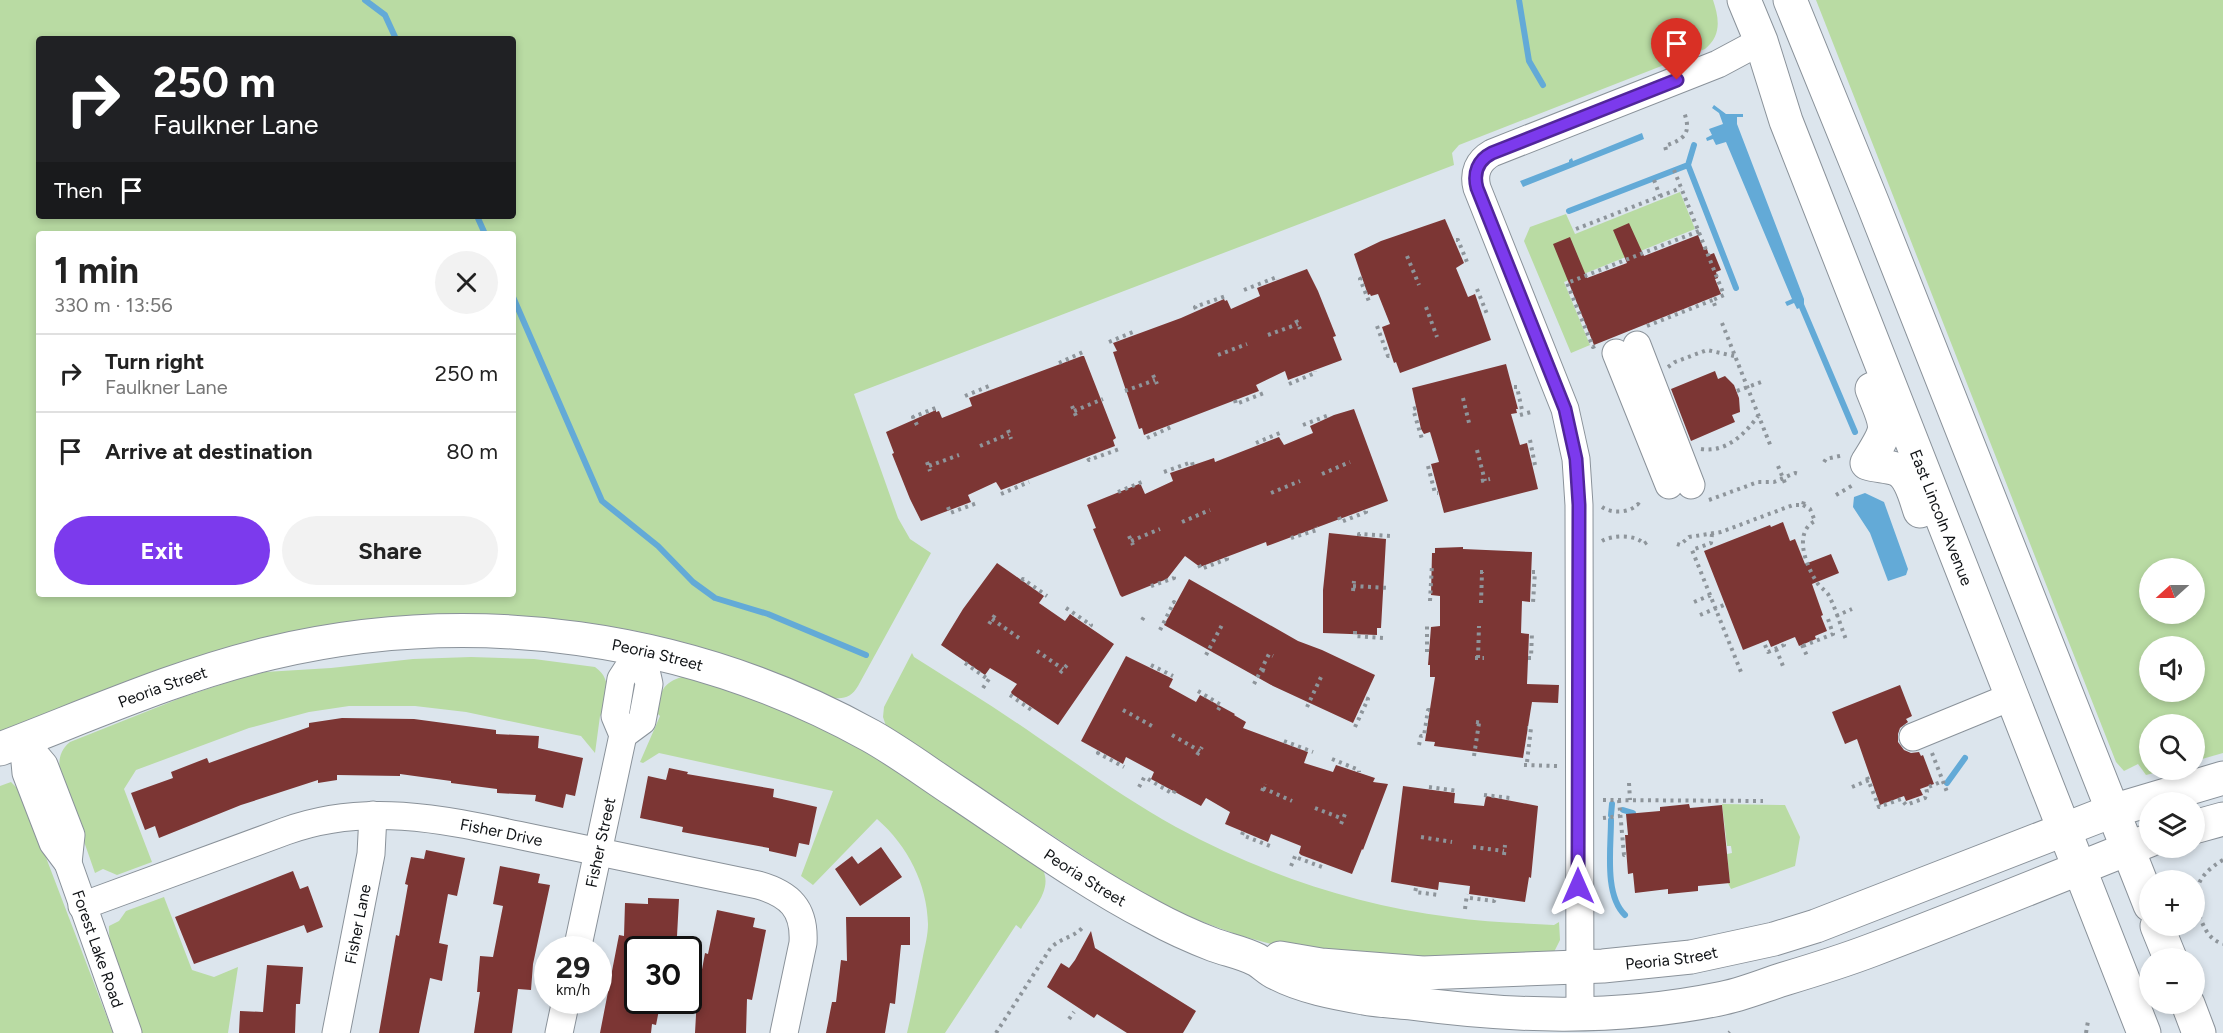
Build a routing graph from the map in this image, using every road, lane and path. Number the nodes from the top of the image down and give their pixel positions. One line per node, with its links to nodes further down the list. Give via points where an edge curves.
1 (1744, 0): 3 (main road, East Lincoln Avenue)
2 (1790, 0): 10 (main road)
3 (1761, 41): 10 (main road, via 1776,36 1783,39 1841,182); 31 (main road, East Lincoln Avenue, via 1786,121); 259 (street, via 1718,64 1492,153 1482,160 1475,176 1553,376 1576,459)
4 (1684, 112): 5 (path, via 1687,131 1680,140 1665,146)
5 (1666, 150)
6 (1674, 170): 8 (path)
7 (1654, 180): 9 (path)
8 (1682, 188): 9 (path); 12 (path)
9 (1660, 196): 11 (path)
10 (1873, 204): 226 (main road)
11 (1576, 229)
12 (1699, 231): 22 (path, via 1724,295); 37 (path, via 1567,283 1593,347)
13 (1456, 240): 15 (path)
14 (1407, 256): 18 (path)
15 (1467, 262)
16 (1362, 278): 23 (path)
17 (1278, 279): 20 (path)
18 (1419, 285)
19 (1477, 289): 27 (path)
20 (1244, 290)
21 (1226, 296): 26 (path)
22 (1713, 300): 24 (path); 37 (path)
23 (1370, 304)
24 (1715, 306)
25 (1425, 307): 34 (path)
26 (1196, 309)
27 (1485, 315)
28 (1722, 323): 41 (path)
29 (1377, 326): 40 (path, via 1388,356)
30 (1300, 329): 33 (path, via 1297,322)
31 (1870, 329): 120 (main road, East Lincoln Avenue); 120 (main road, via 1858,354 1886,429 1867,463 1903,474 1922,514)
32 (1134, 334): 35 (path)
33 (1268, 335)
34 (1437, 337)
35 (1109, 342)
36 (1247, 344): 39 (path)
37 (1622, 346): 98 (street); 98 (street)
38 (1083, 352): 42 (path)
39 (1218, 355)
40 (1391, 355)
41 (1735, 356): 44 (path, via 1707,350 1675,362); 49 (path)
42 (1059, 363)
43 (1315, 371): 47 (path)
44 (1662, 374)
45 (1155, 380): 51 (path)
46 (1764, 381): 49 (path)
47 (1289, 384)
48 (1514, 387): 60 (path)
49 (1747, 387): 52 (path); 64 (path)
50 (990, 390): 54 (path, via 989,386)
51 (1125, 391)
52 (1737, 392)
53 (1264, 393): 57 (path, via 1236,404)
54 (965, 396)
55 (1464, 398): 69 (path)
56 (1103, 399): 61 (path)
57 (1235, 400)
58 (938, 407): 66 (path, via 913,417)
59 (1416, 408): 73 (path, via 1413,409)
60 (1522, 410)
61 (1074, 411)
62 (1531, 412): 63 (path)
63 (1520, 415)
64 (1758, 416): 77 (path, via 1737,440 1711,450); 78 (path)
65 (1330, 417): 67 (path)
66 (916, 425)
67 (1303, 425)
68 (1171, 427): 72 (path)
69 (1470, 427)
70 (1282, 432): 75 (path)
71 (1009, 435): 76 (path)
72 (1150, 436)
73 (1422, 440)
74 (1530, 440): 84 (path)
75 (1256, 443)
76 (980, 446)
77 (1697, 447)
78 (1771, 447)
79 (1122, 448): 82 (path)
80 (1477, 450): 93 (path)
81 (959, 455): 85 (path)
82 (1088, 458)
83 (1351, 462): 90 (path)
84 (1535, 465)
85 (929, 466)
86 (1193, 466): 89 (path, via 1192,462)
87 (1428, 466): 101 (path, via 1435,494)
88 (1778, 466): 92 (path)
89 (1164, 472)
90 (1322, 474)
91 (1799, 474): 92 (path)
92 (1783, 478): 97 (path); 98 (path)
93 (1485, 480)
94 (1300, 481): 100 (path)
95 (1029, 482): 102 (path)
96 (1142, 482): 99 (path)
97 (1785, 483)
98 (1673, 491): 105 (path, via 1628,511 1607,511)
99 (1118, 492)
100 (1271, 493)
101 (1438, 493)
102 (1001, 494)
103 (977, 503): 104 (path, via 950,513)
104 (948, 507)
105 (1602, 507)
106 (1365, 509): 108 (path, via 1366,512 1341,522)
107 (1210, 510): 109 (path)
108 (1339, 517)
109 (1182, 522)
110 (1316, 526): 116 (path, via 1317,530)
111 (1160, 529): 113 (path, via 1132,543)
112 (1713, 534): 119 (path, via 1689,537); 131 (path, via 1711,543 1692,550); 145 (path, via 1803,503 1815,521 1807,528 1803,546 1817,583 1827,592)
113 (1129, 536)
114 (1359, 536): 115 (path)
115 (1391, 536)
116 (1292, 538)
117 (1602, 541): 118 (path, via 1610,537 1635,537)
118 (1647, 542)
119 (1677, 544)
120 (1954, 544): 183 (main road, East Lincoln Avenue)
121 (1226, 557): 123 (path, via 1201,569)
122 (1432, 564): 133 (path)
123 (1199, 565)
124 (1483, 572): 136 (path)
125 (1532, 572): 137 (path)
126 (1173, 575): 128 (path, via 1174,578)
127 (1022, 580): 132 (path)
128 (1151, 586)
129 (1353, 586): 130 (path)
130 (1389, 588)
131 (1711, 595): 134 (path); 140 (path)
132 (1047, 596)
133 (1430, 601)
134 (1694, 602)
135 (1175, 603): 152 (path)
136 (1481, 603)
137 (1533, 603)
138 (1724, 605): 140 (path)
139 (1066, 608): 150 (path)
140 (1716, 608): 143 (path); 176 (path)
141 (1852, 609): 145 (path)
142 (1146, 614): 147 (path)
143 (1700, 615)
144 (1827, 616): 168 (path, via 1833,634 1802,645)
145 (1836, 616): 158 (path)
146 (992, 620): 155 (path)
147 (1142, 620)
148 (1428, 623): 164 (path)
149 (1222, 625): 165 (path)
150 (1090, 626)
151 (1479, 626): 166 (path, via 1476,658)
152 (1160, 630)
153 (1355, 631): 156 (path, via 1355,636)
154 (1532, 632): 167 (path)
155 (1019, 638)
156 (1384, 638)
157 (1783, 642): 161 (path)
158 (1847, 642)
159 (1765, 645): 161 (path, via 1768,652)
160 (641, 648): 196 (main road, Peoria Street, via 505,631 416,632 345,639 224,666); 241 (street, Fisher Street, via 621,679 615,716 622,735); 258 (main road, Peoria Street, via 732,674 838,719 895,751 1117,897 1182,931)
161 (1776, 649): 171 (path)
162 (1037, 651): 173 (path)
163 (1264, 652): 174 (path, via 1271,655)
164 (1427, 652)
165 (1206, 655)
166 (1484, 658)
167 (1528, 658)
168 (1808, 658)
169 (965, 663): 180 (path, via 989,679)
170 (1151, 665): 177 (path)
171 (1784, 666)
172 (1255, 668): 174 (path)
173 (1063, 669)
174 (1261, 670): 175 (path); 179 (path)
175 (1268, 672)
176 (1741, 672)
177 (1170, 675)
178 (1321, 676): 185 (path)
179 (1254, 684)
180 (983, 688)
181 (1198, 691): 188 (path, via 1221,705)
182 (1010, 695): 186 (path)
183 (2013, 696): 198 (street); 233 (main road, East Lincoln Avenue)
184 (1365, 698): 192 (path, via 1368,699)
185 (1307, 707)
186 (1034, 709)
187 (1123, 709): 191 (path)
188 (1218, 710)
189 (1430, 710): 197 (path, via 1425,737 1421,736)
190 (1479, 723): 202 (path)
191 (1152, 726)
192 (1355, 727)
193 (1527, 728): 205 (path, via 1531,728 1526,763)
194 (1172, 735): 199 (path)
195 (1284, 741): 201 (path)
196 (11, 745): 252 (street, Forest Lake Road, via 53,843 68,862)
197 (1419, 745)
198 (1926, 749): 204 (path); 217 (path)
199 (1200, 751)
200 (1099, 752): 206 (path)
201 (1313, 752)
202 (1474, 756)
203 (1332, 759): 207 (path)
204 (1929, 760)
205 (1550, 766)
206 (1124, 767)
207 (1359, 772)
208 (2223, 778): 226 (main road)
209 (1943, 781): 214 (path, via 1926,788 1925,798 1906,804 1901,799 1880,807 1868,778)
210 (1629, 783): 222 (path)
211 (1139, 787): 212 (path, via 1146,778 1173,794)
212 (1177, 787)
213 (1430, 787): 216 (path)
214 (1852, 787)
215 (1263, 788): 223 (path)
216 (1458, 791)
217 (1947, 792)
218 (1484, 795): 219 (path)
219 (1510, 800)
220 (1603, 800): 221 (path)
221 (1619, 800): 222 (path); 229 (path)
222 (1630, 800): 224 (path)
223 (1292, 801)
224 (1763, 801)
225 (1315, 808): 227 (path, via 1342,822)
226 (2112, 811): 233 (main road, Peoria Street); 237 (main road)
227 (1345, 814)
228 (373, 815): 241 (street, Fisher Drive, via 436,819); 252 (street, Fisher Drive, via 304,825); 267 (street, Fisher Lane, via 371,854)
229 (1620, 816): 230 (path); 242 (path)
230 (1603, 818)
231 (2223, 819): 232 (main road)
232 (2205, 824)
233 (2065, 828): 246 (main road, East Lincoln Avenue); 259 (main road, Peoria Street, via 1790,934 1690,957)
234 (1243, 832): 238 (path, via 1242,835)
235 (1421, 838): 236 (path)
236 (1452, 842)
237 (2138, 845): 246 (main road); 247 (main road)
238 (1270, 846)
239 (1473, 847): 240 (path)
240 (1504, 851)
241 (598, 852): 256 (street, Fisher Street); 269 (street, Fisher Drive, via 758,885 775,890 792,902 800,914 803,935)
242 (1626, 854)
243 (2223, 860): 248 (path)
244 (1323, 864): 245 (path, via 1322,867 1301,857)
245 (1291, 866)
246 (2080, 869): 263 (main road, Peoria Street, via 1893,942 1746,993 1658,1009); 272 (main road, East Lincoln Avenue)
247 (2143, 870)
248 (2205, 874)
249 (1416, 888): 250 (path, via 1415,892)
250 (1439, 895)
251 (1495, 900): 253 (path, via 1472,896)
252 (82, 906): 266 (street, Forest Lake Road)
253 (1465, 909)
254 (1082, 928): 270 (path, via 1050,949)
255 (2205, 930): 257 (path)
256 (580, 936)
257 (2223, 944)
258 (1257, 960): 259 (main road, Peoria Street, via 1284,957 1321,965 1423,973); 263 (main road, Peoria Street, via 1298,982 1369,999 1483,1012)
259 (1579, 967): 263 (street)
260 (1074, 1012): 264 (path)
261 (563, 1014): 268 (street)
262 (2192, 1014): 273 (main road)
263 (1580, 1015)
264 (1069, 1019)
265 (2088, 1021): 271 (path)
266 (128, 1033)
267 (336, 1033)
268 (559, 1033)
269 (784, 1033)
270 (996, 1033)
271 (2086, 1033)
272 (2144, 1033)
273 (2199, 1033)

